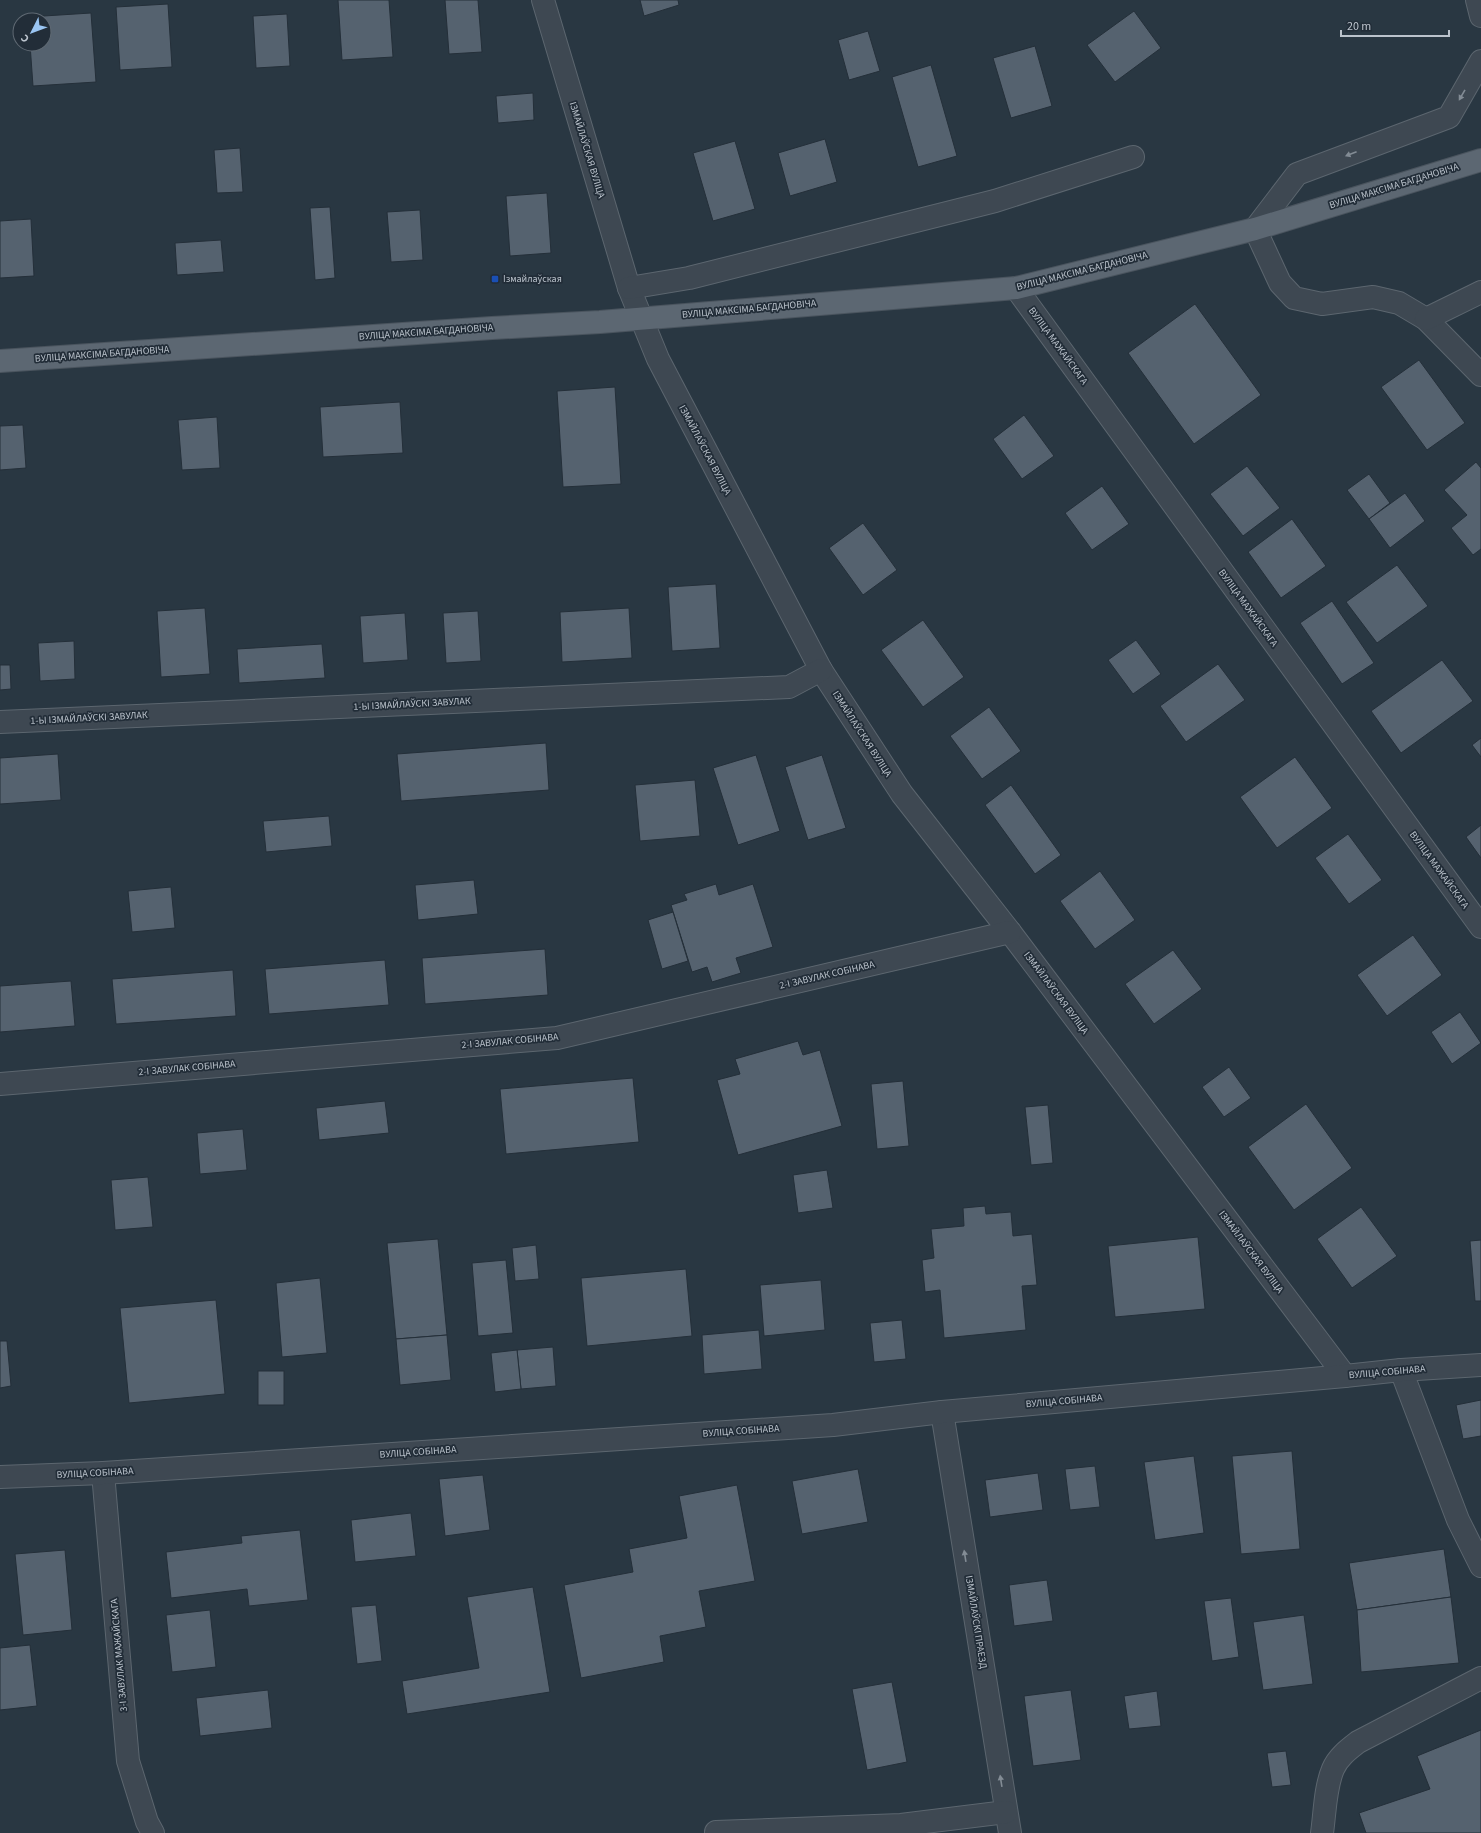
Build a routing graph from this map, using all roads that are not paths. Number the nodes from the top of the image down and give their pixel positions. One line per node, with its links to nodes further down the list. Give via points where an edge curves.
1 (543, 0): 9 (street, ІЗМАЙЛАЎСКАЯ ВУЛІЦА)
2 (1477, 0): 3 (street); 4 (street)
3 (1481, 4)
4 (1481, 16)
5 (1481, 61): 8 (street, one-way to 8, via 1449,117 1297,174)
6 (1133, 157): 9 (street, via 995,201 689,278)
7 (1481, 160): 8 (main road, ВУЛІЦА МАКСІМА БАГДАНОВІЧА)
8 (1255, 229): 10 (main road, ВУЛІЦА МАКСІМА БАГДАНОВІЧА); 13 (street, via 1280,283 1294,298 1322,304 1373,297 1399,303)
9 (629, 288): 12 (street, ІЗМАЙЛАЎСКАЯ ВУЛІЦА)
10 (1016, 288): 12 (main road, ВУЛІЦА МАКСІМА БАГДАНОВІЧА); 18 (street, ВУЛІЦА МАЖАЙСКАГА)
11 (1481, 292): 13 (street)
12 (641, 318): 14 (main road, ВУЛІЦА МАКСІМА БАГДАНОВІЧА); 16 (street, ІЗМАЙЛАЎСКАЯ ВУЛІЦА, via 658,359)
13 (1426, 319): 15 (street)
14 (0, 361)
15 (1481, 375)
16 (821, 670): 17 (street, 1-Ы ІЗМАЙЛАЎСКІ ЗАВУЛАК, via 789,687); 19 (street, ІЗМАЙЛАЎСКАЯ ВУЛІЦА, via 902,794)
17 (0, 722)
18 (1481, 927)
19 (1010, 932): 20 (street, 2-І ЗАВУЛАК СОБІНАВА, via 557,1038); 23 (street, ІЗМАЙЛАЎСКАЯ ВУЛІЦА)
20 (0, 1084)
21 (1481, 1365): 22 (street, ВУЛІЦА СОБІНАВА)
22 (1401, 1370): 23 (street, ВУЛІЦА СОБІНАВА); 27 (street, via 1458,1520)
23 (1345, 1376): 24 (street, ВУЛІЦА СОБІНАВА)
24 (942, 1412): 25 (street, ВУЛІЦА СОБІНАВА, via 833,1425); 29 (street, ІЗМАЙЛАЎСКІ ПРАЕЗД, one-way to 24)
25 (103, 1473): 26 (street, ВУЛІЦА СОБІНАВА); 31 (street, 3-І ЗАВУЛАК МАЖАЙСКАГА, via 128,1761 147,1822)
26 (0, 1477)
27 (1481, 1566)
28 (1481, 1678): 33 (street, via 1358,1742 1344,1754 1333,1768)
29 (1006, 1812): 30 (street, via 901,1825); 32 (street, ІЗМАЙЛАЎСКІ ПРАЕЗД)
30 (716, 1832)
31 (153, 1833)
32 (1010, 1833)
33 (1322, 1833)

